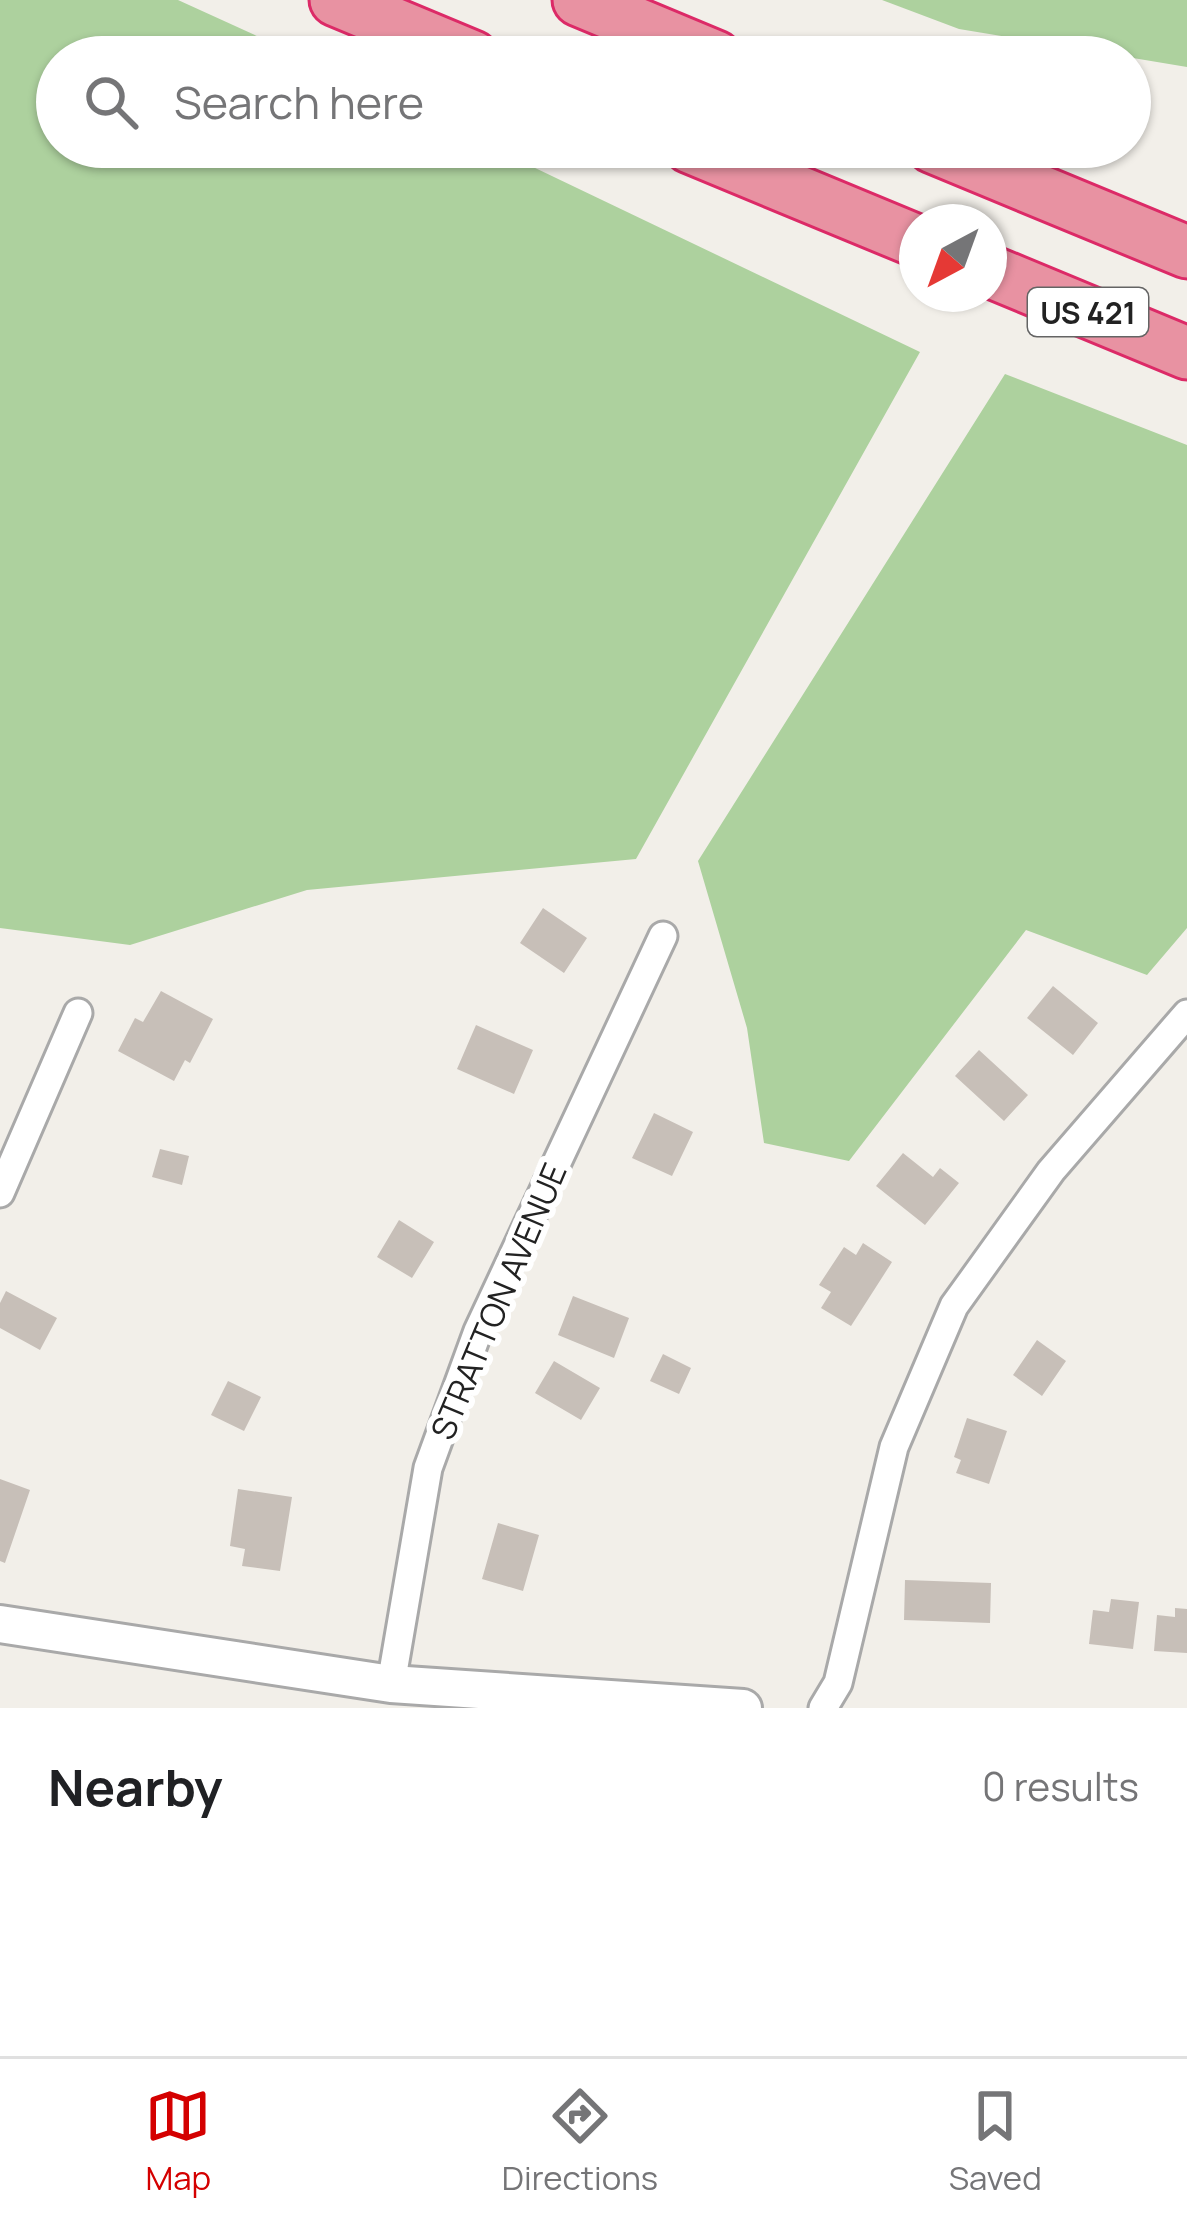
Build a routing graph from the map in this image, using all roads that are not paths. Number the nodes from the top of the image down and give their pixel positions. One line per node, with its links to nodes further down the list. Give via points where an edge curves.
1 (336, 0): 3 (highway)
2 (579, 0): 4 (highway)
3 (423, 36)
4 (666, 36)
5 (741, 168): 7 (highway)
6 (984, 168): 8 (highway, US 421)
7 (899, 234)
8 (1187, 252)
9 (1007, 278): 10 (highway, US 421)
10 (1187, 353)
11 (662, 936): 16 (street, STRATTON AVENUE, via 478,1330 435,1448)
12 (78, 1012): 14 (street)
13 (1187, 1014): 18 (street, via 1051,1172 953,1306 894,1447 838,1683)
14 (0, 1193)
15 (0, 1624): 16 (street)
16 (391, 1684): 17 (street)
17 (742, 1708)
18 (823, 1708)

